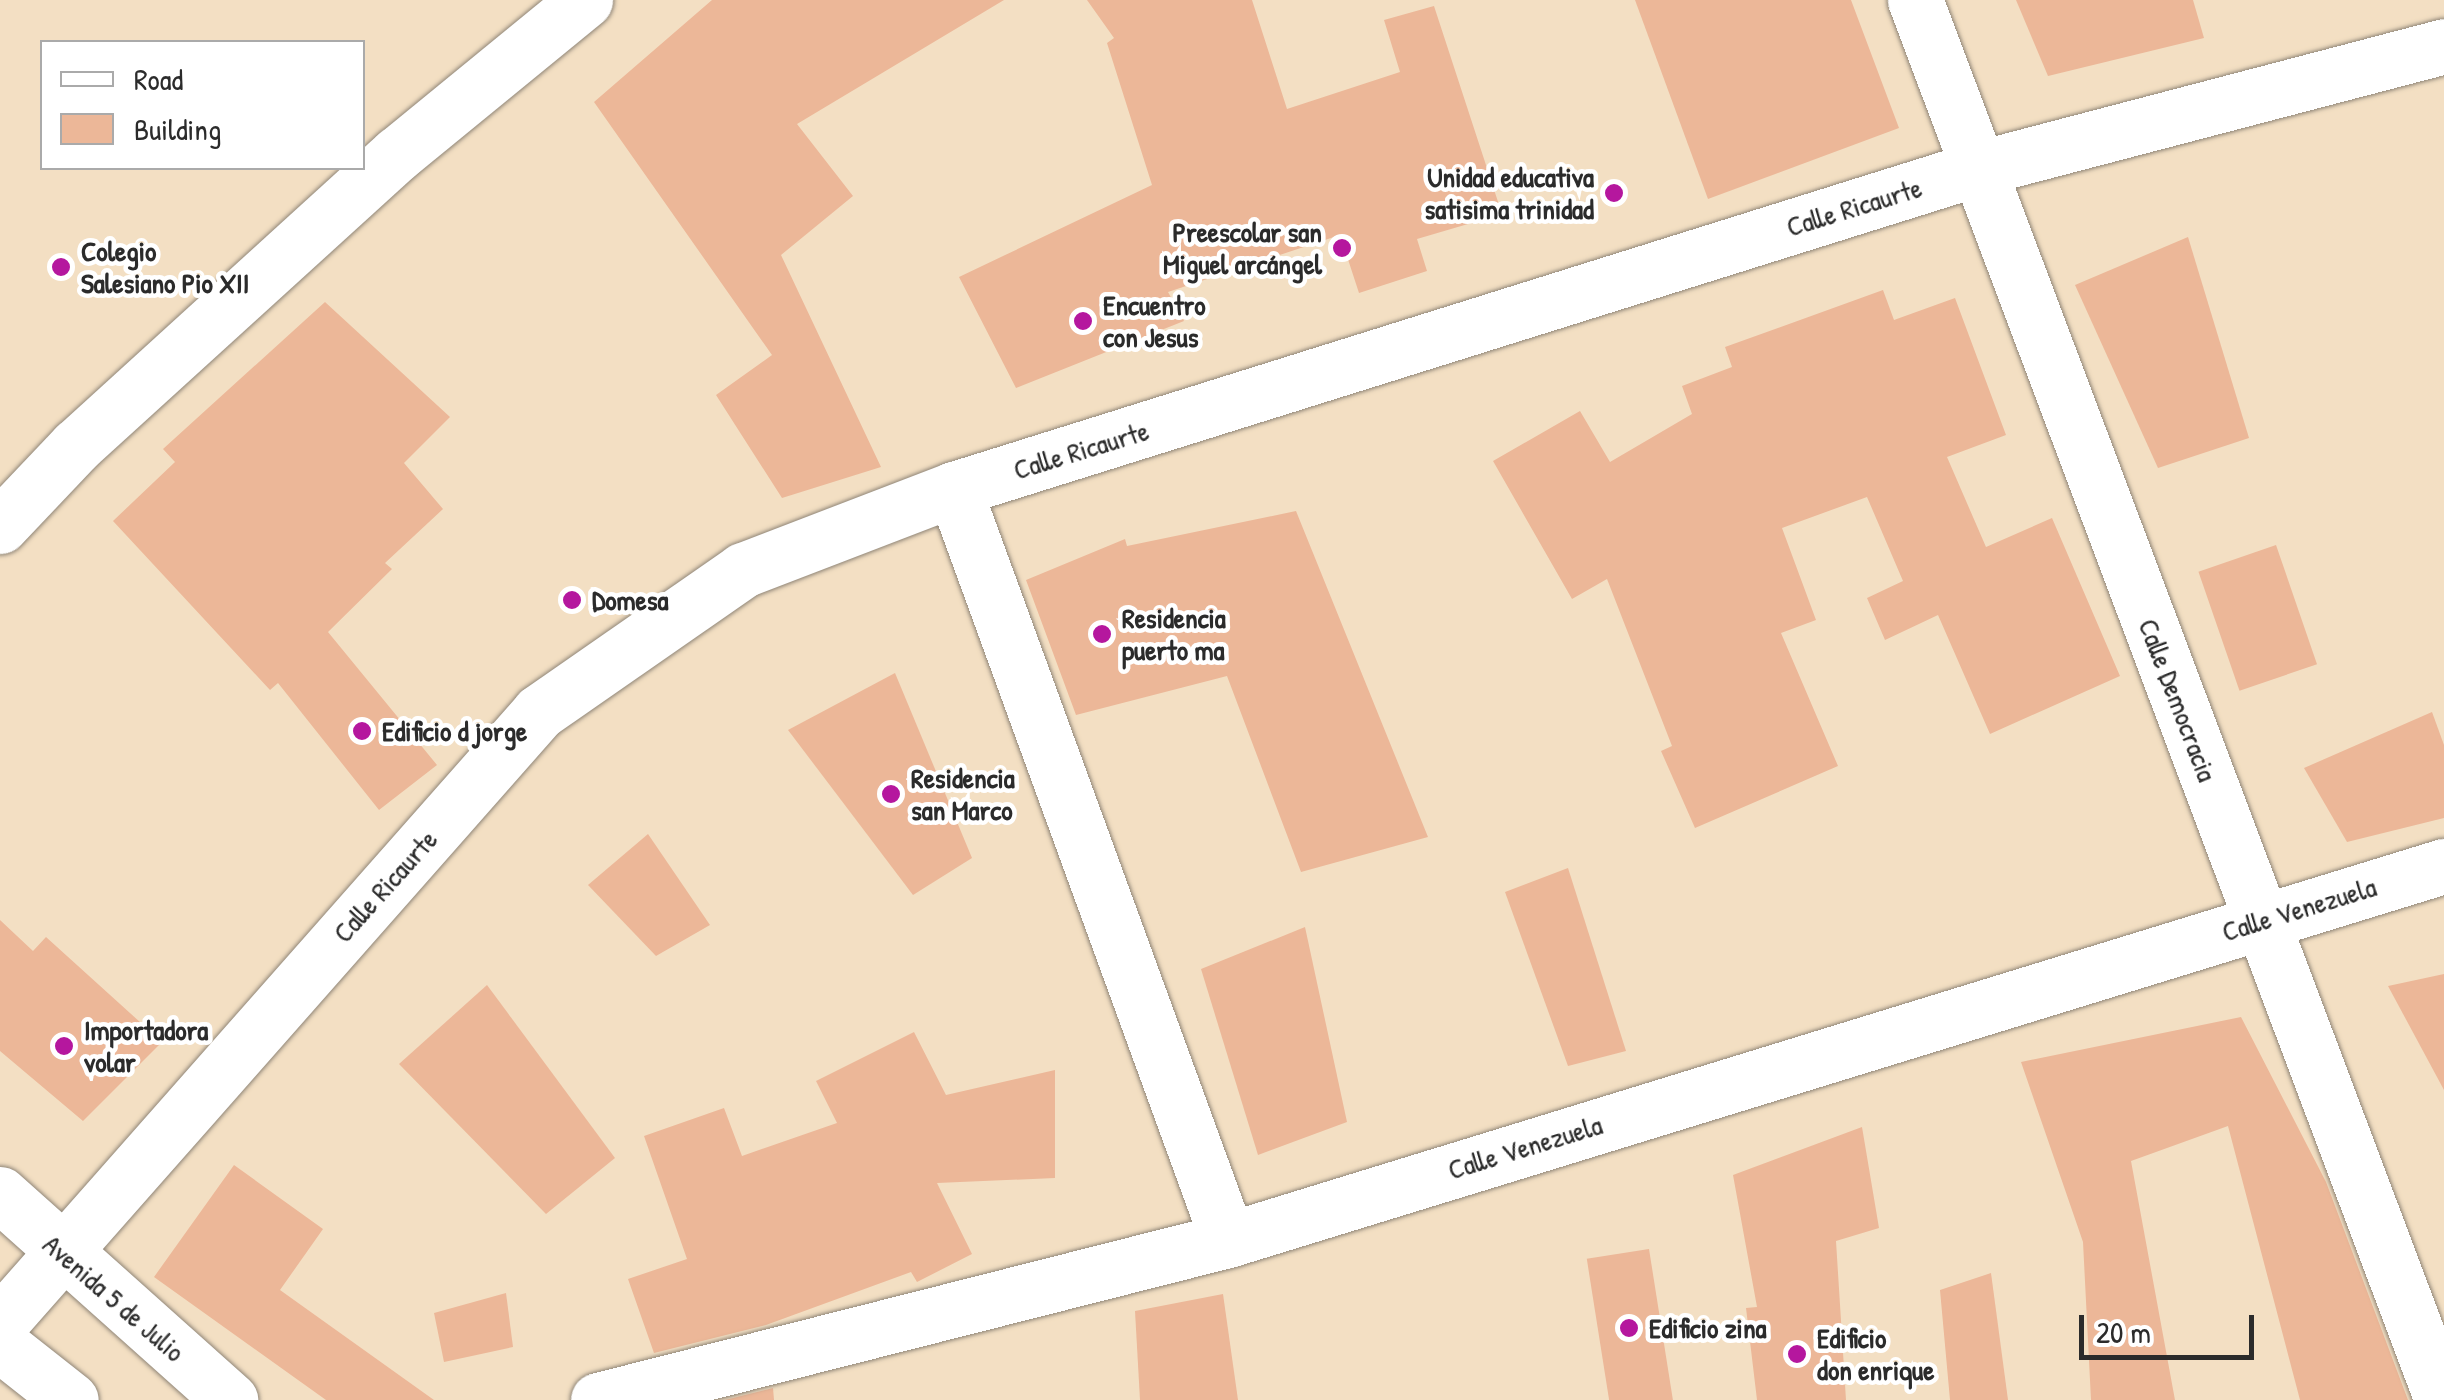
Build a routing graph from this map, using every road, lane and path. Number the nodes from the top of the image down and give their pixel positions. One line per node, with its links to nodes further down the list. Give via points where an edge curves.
1 (585, 0): 6 (street, via 382,167 76,446)
2 (1915, 0): 4 (street, Calle Democracia)
3 (2444, 46): 4 (street, Calle Ricaurte)
4 (1976, 169): 5 (street, Calle Ricaurte); 8 (street, Calle Democracia)
5 (954, 490): 10 (street); 11 (street, Calle Ricaurte, via 743,570 539,712)
6 (0, 526)
7 (2444, 866): 8 (street, Calle Venezuela)
8 (2261, 919): 10 (street, Calle Venezuela); 17 (street, Calle Democracia)
9 (0, 1194): 11 (street, Avenida 5 de Julio)
10 (1228, 1240): 16 (street, Calle Venezuela)
11 (61, 1252): 12 (street, Calle Ricaurte); 15 (street, Avenida 5 de Julio)
12 (0, 1322)
13 (0, 1344): 14 (street)
14 (71, 1400)
15 (230, 1400)
16 (598, 1400)
17 (2442, 1400)

